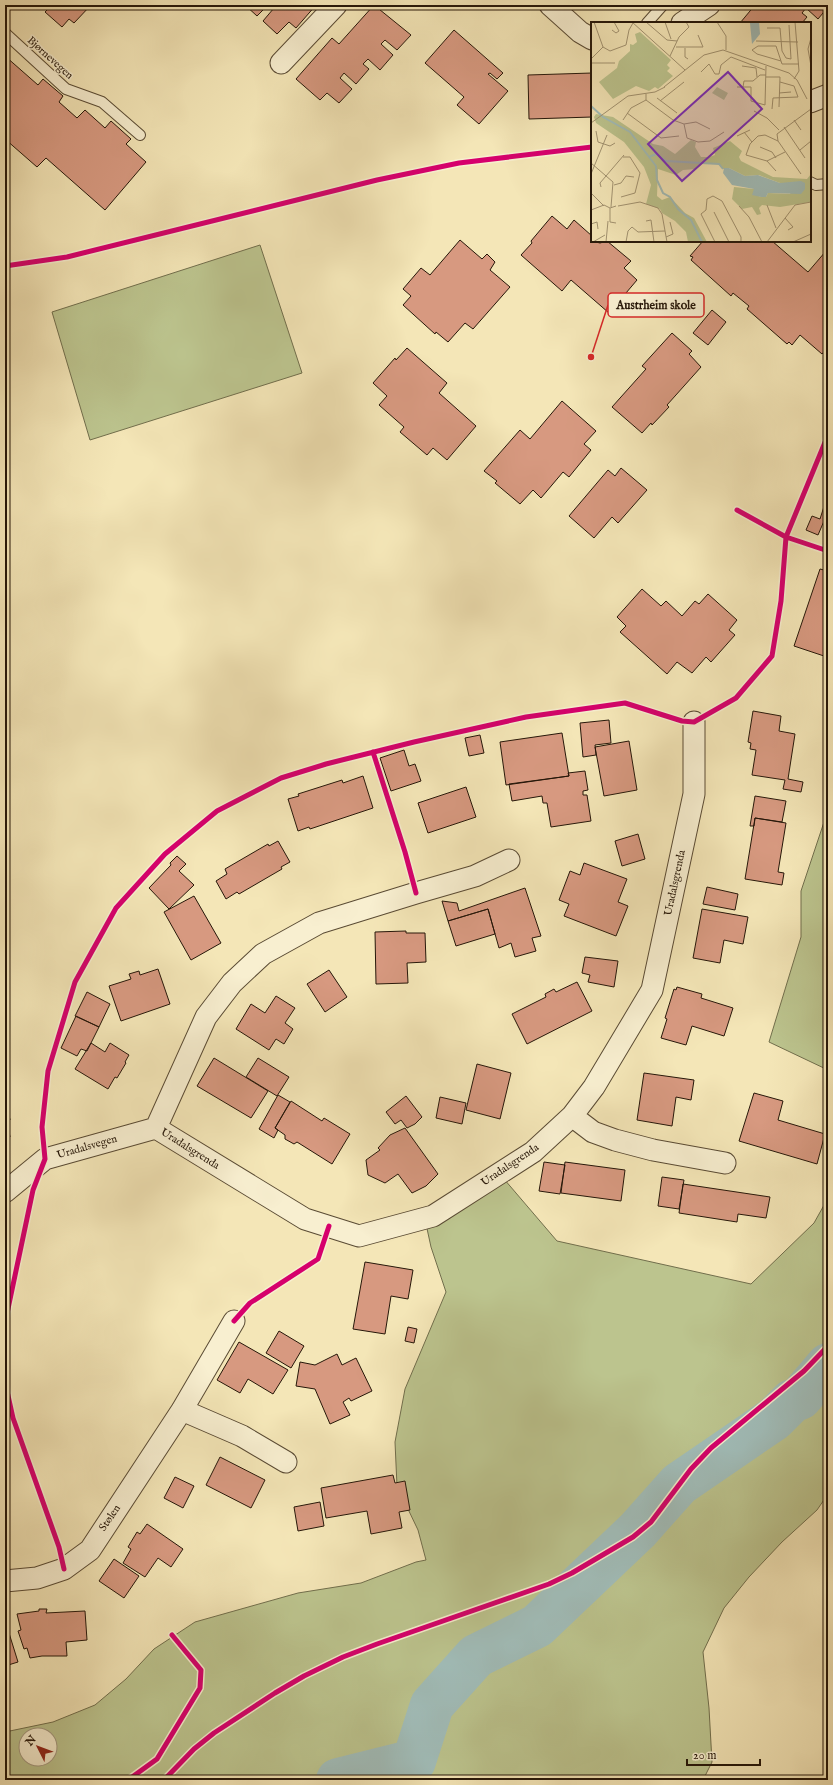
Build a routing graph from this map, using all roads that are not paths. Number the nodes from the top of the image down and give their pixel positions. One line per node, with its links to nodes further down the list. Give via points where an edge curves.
1 (336, 5): 9 (street)
2 (550, 5): 8 (street)
3 (664, 5): 5 (lane)
4 (709, 5): 6 (street)
5 (648, 22)
6 (684, 22)
7 (5, 33): 12 (lane, Bjørnevegen, via 66,89 102,102)
8 (591, 38)
9 (281, 63)
10 (828, 95): 11 (street)
11 (811, 102)
12 (140, 134)
13 (811, 182): 14 (lane, via 816,185)
14 (828, 184)
15 (694, 722): 17 (street, Uradalsgrenda, via 694,794 652,990 594,1087)
16 (509, 860): 18 (street, Uradalsgrenda, via 475,876 319,923 263,954 232,983 206,1017)
17 (572, 1116): 18 (street, Uradalsgrenda, via 533,1152 433,1216 359,1236 305,1219); 19 (street, via 592,1132 615,1140 653,1150)
18 (156, 1128): 20 (street, Uradalsvegen, via 46,1159)
19 (725, 1162)
20 (5, 1192)
21 (234, 1320): 22 (street, Stølen)
22 (182, 1410): 23 (street, via 242,1436); 24 (street, Stølen, via 90,1550 64,1569 38,1578)
23 (286, 1462)
24 (5, 1581)

